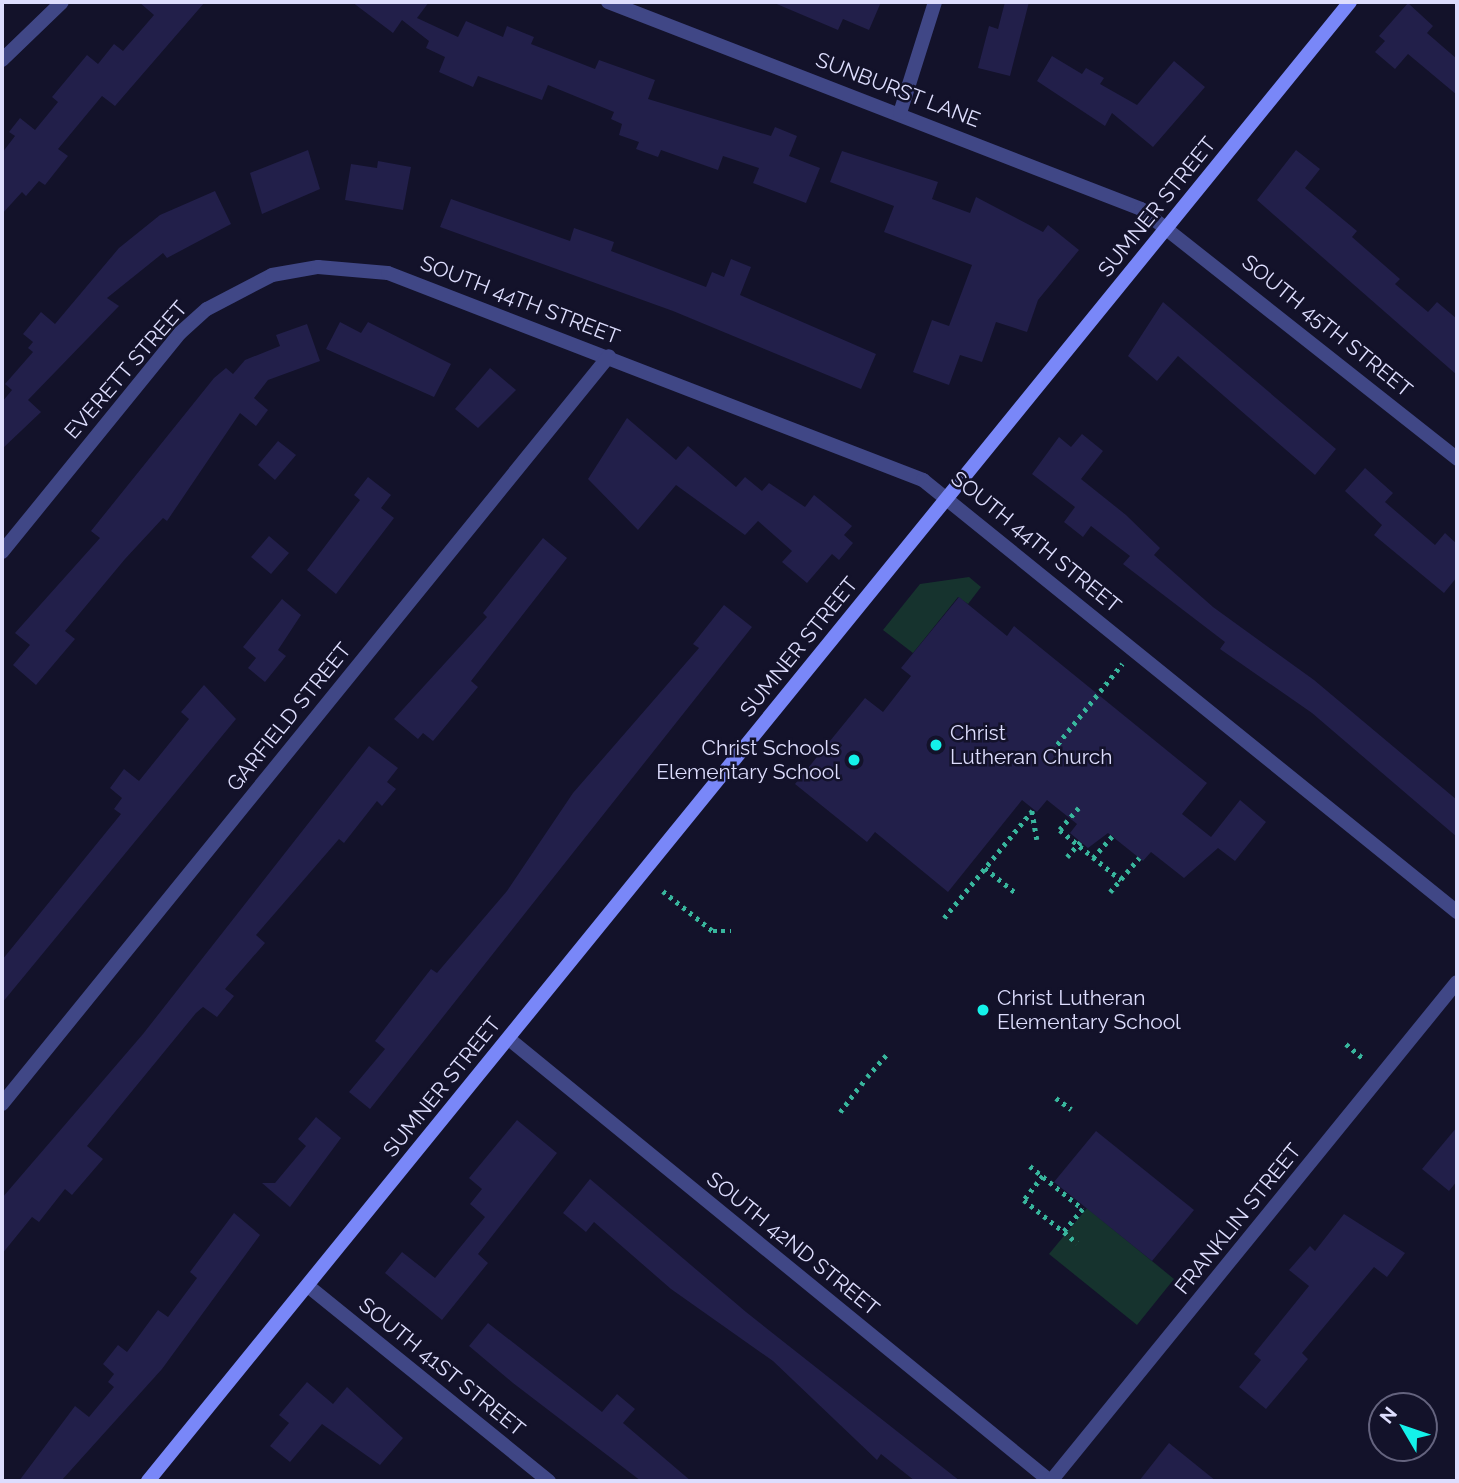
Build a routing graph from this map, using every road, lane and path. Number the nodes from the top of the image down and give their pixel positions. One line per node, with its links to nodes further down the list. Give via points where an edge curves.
1 (62, 2): 5 (street)
2 (608, 2): 6 (street, SUNBURST LANE)
3 (935, 2): 6 (street)
4 (1350, 2): 7 (street, SUMNER STREET)
5 (2, 60)
6 (900, 113): 7 (street, SUNBURST LANE, via 1113,195)
7 (1170, 226): 10 (street, SOUTH 45TH STREET); 11 (street, SUMNER STREET)
8 (318, 267): 9 (street, SOUTH 44TH STREET, via 388,273); 12 (street, EVERETT STREET, via 272,275 207,309 180,333)
9 (609, 356): 11 (street, SOUTH 44TH STREET, via 881,461); 36 (street, GARFIELD STREET)
10 (1457, 459)
11 (948, 496): 27 (street, SOUTH 44TH STREET); 31 (street, SUMNER STREET)
12 (2, 552)
13 (1119, 668): 14 (path)
14 (1052, 751)
15 (1079, 808): 18 (path, via 1060,830)
16 (1112, 836): 20 (path)
17 (1037, 840): 22 (path, via 1032,810)
18 (1079, 843): 19 (path); 20 (path)
19 (1067, 857)
20 (1093, 858): 23 (path)
21 (1139, 858): 23 (path)
22 (985, 868): 26 (path); 28 (path)
23 (1121, 880): 25 (path)
24 (663, 891): 29 (path, via 713,931)
25 (1111, 892)
26 (1016, 893)
27 (1457, 912)
28 (944, 918)
29 (731, 930)
30 (1457, 982): 46 (street, FRANKLIN STREET)
31 (509, 1039): 43 (street, SUMNER STREET); 46 (street, SOUTH 42ND STREET)
32 (1346, 1044): 34 (path)
33 (886, 1055): 38 (path)
34 (1365, 1060)
35 (1056, 1098): 37 (path)
36 (2, 1104)
37 (1071, 1109)
38 (840, 1112)
39 (1030, 1166): 40 (path)
40 (1043, 1176): 41 (path, via 1083,1209); 41 (path, via 1022,1202)
41 (1064, 1232): 42 (path)
42 (1077, 1243)
43 (308, 1286): 44 (street, SUMNER STREET); 45 (street, SOUTH 41ST STREET)
44 (148, 1481)
45 (548, 1481)
46 (1050, 1481)

